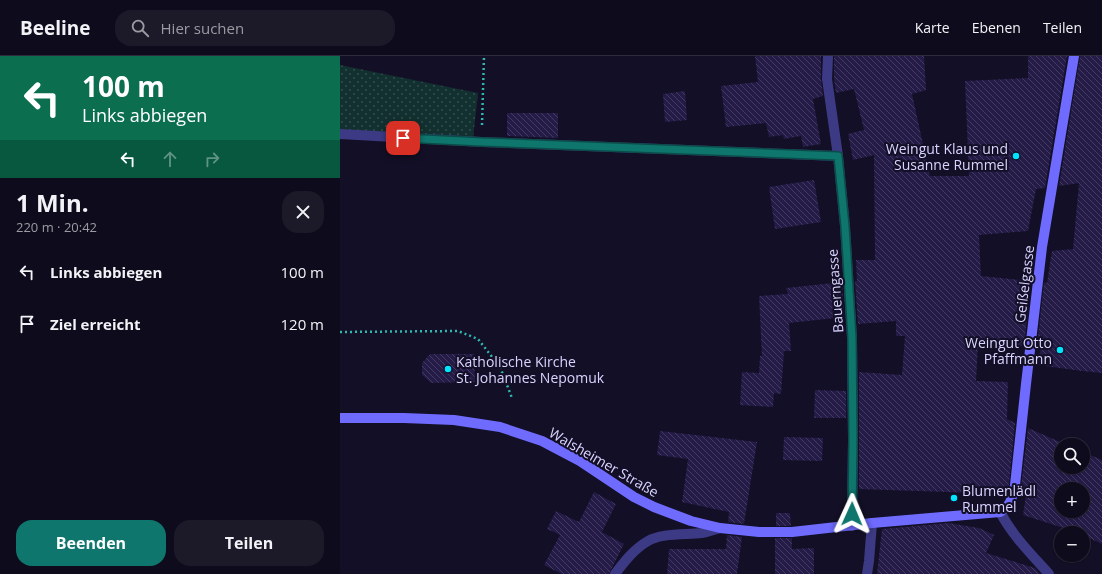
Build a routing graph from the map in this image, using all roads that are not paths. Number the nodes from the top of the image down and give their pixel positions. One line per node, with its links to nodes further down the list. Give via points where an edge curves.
1 (828, 56): 4 (street, Bauerngasse, via 827,79)
2 (1074, 56): 6 (street, Geißelgasse, via 1042,247 1015,485 1012,500 1007,508)
3 (340, 134): 4 (street)
4 (838, 156): 8 (street, Bauerngasse, via 852,338)
5 (340, 418): 9 (street, Walsheimer Straße, via 454,420 500,427 542,441 580,461 634,497 654,507)
6 (1000, 512): 7 (street, Walsheimer Straße); 12 (street, via 1019,541)
7 (872, 523): 8 (street, Walsheimer Straße); 11 (street)
8 (852, 526): 9 (street, Walsheimer Straße, via 792,532)
9 (720, 528): 10 (street, Walsheimer Straße, via 705,533 665,536 648,541 636,550)
10 (616, 574)
11 (868, 574)
12 (1049, 574)

